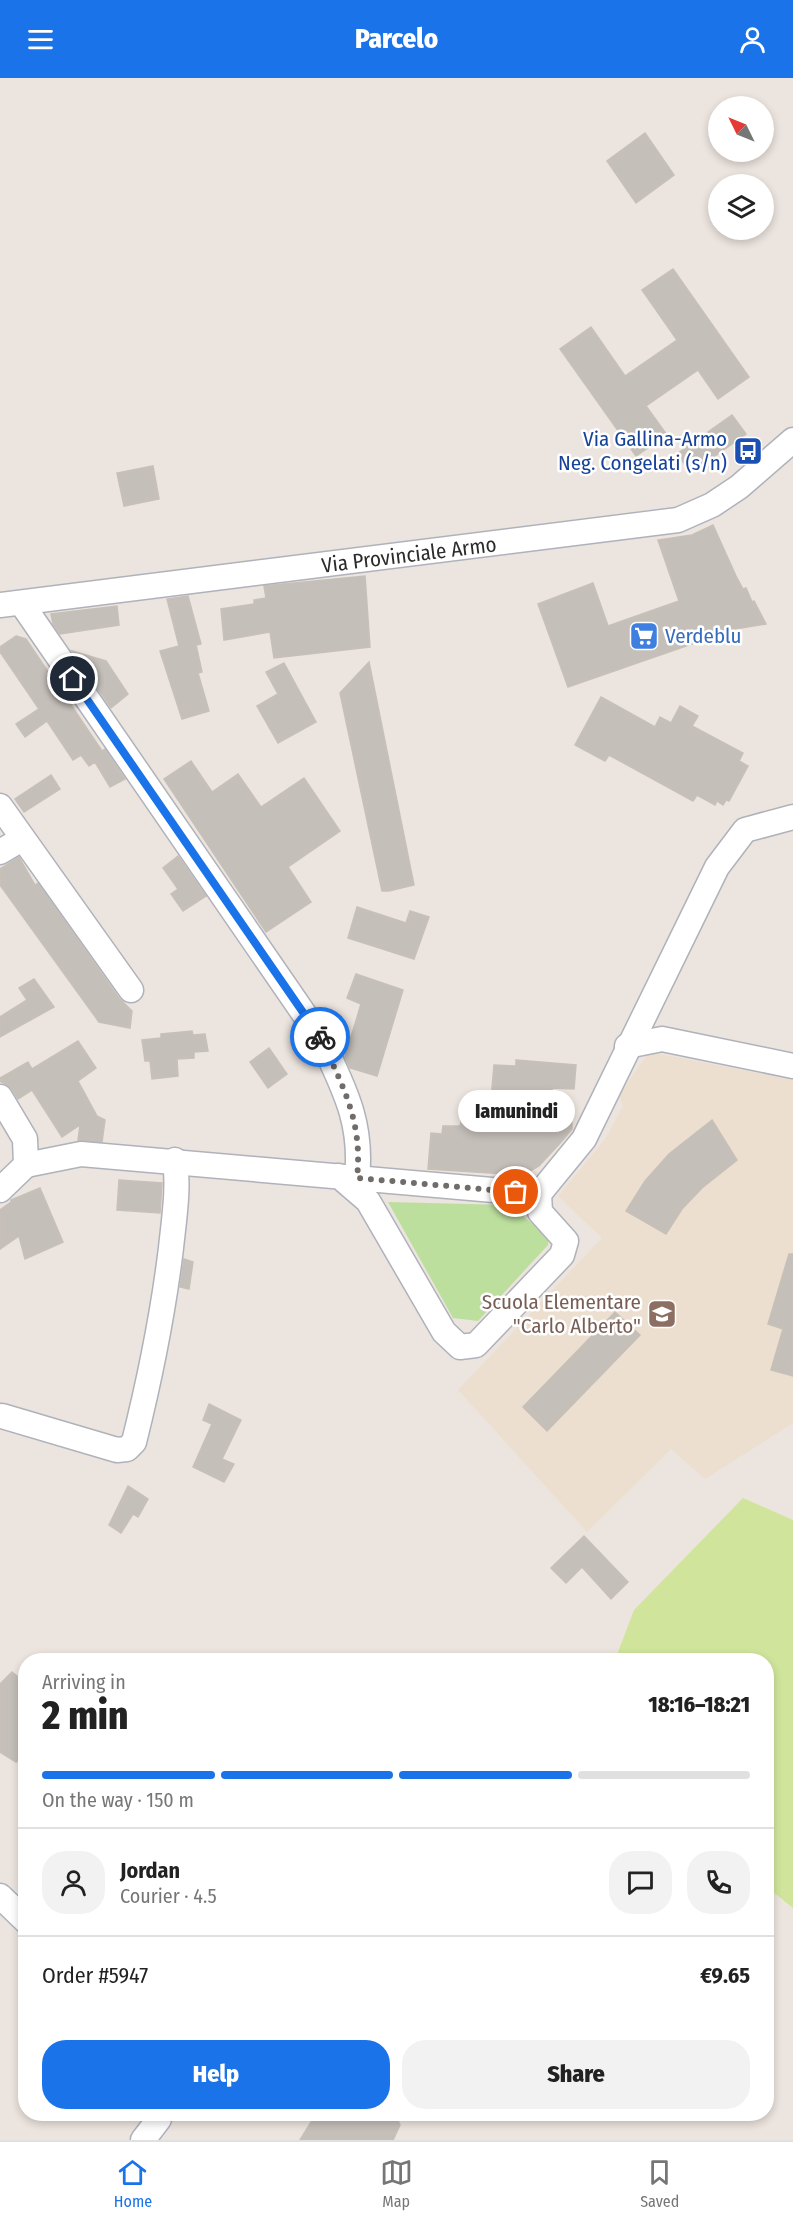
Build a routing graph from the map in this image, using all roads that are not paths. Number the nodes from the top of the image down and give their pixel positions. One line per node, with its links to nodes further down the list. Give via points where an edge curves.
1 (793, 440): 2 (street, Via Provinciale Armo, via 739,487 678,520)
2 (11, 605): 13 (street, via 320,1037 354,1116 360,1150)
3 (0, 806): 5 (street)
4 (793, 817): 8 (street, via 745,830 717,867)
5 (22, 839): 6 (street); 7 (street)
6 (0, 852)
7 (131, 990)
8 (627, 1046): 9 (street, via 662,1039); 15 (street, via 584,1139)
9 (793, 1066)
10 (0, 1097): 12 (street, via 25,1139)
11 (175, 1160): 12 (street, via 81,1154); 13 (street); 16 (street, via 177,1176 164,1310 134,1442 127,1449 117,1450)
12 (26, 1165): 14 (street)
13 (348, 1177): 15 (street); 15 (street, via 368,1201 444,1332 460,1347 476,1345 562,1255 566,1241 540,1212)
14 (0, 1190)
15 (539, 1194)
16 (2, 1416)
17 (0, 1896): 18 (street)
18 (18, 1913)
19 (158, 2121): 20 (street)
20 (144, 2140)

